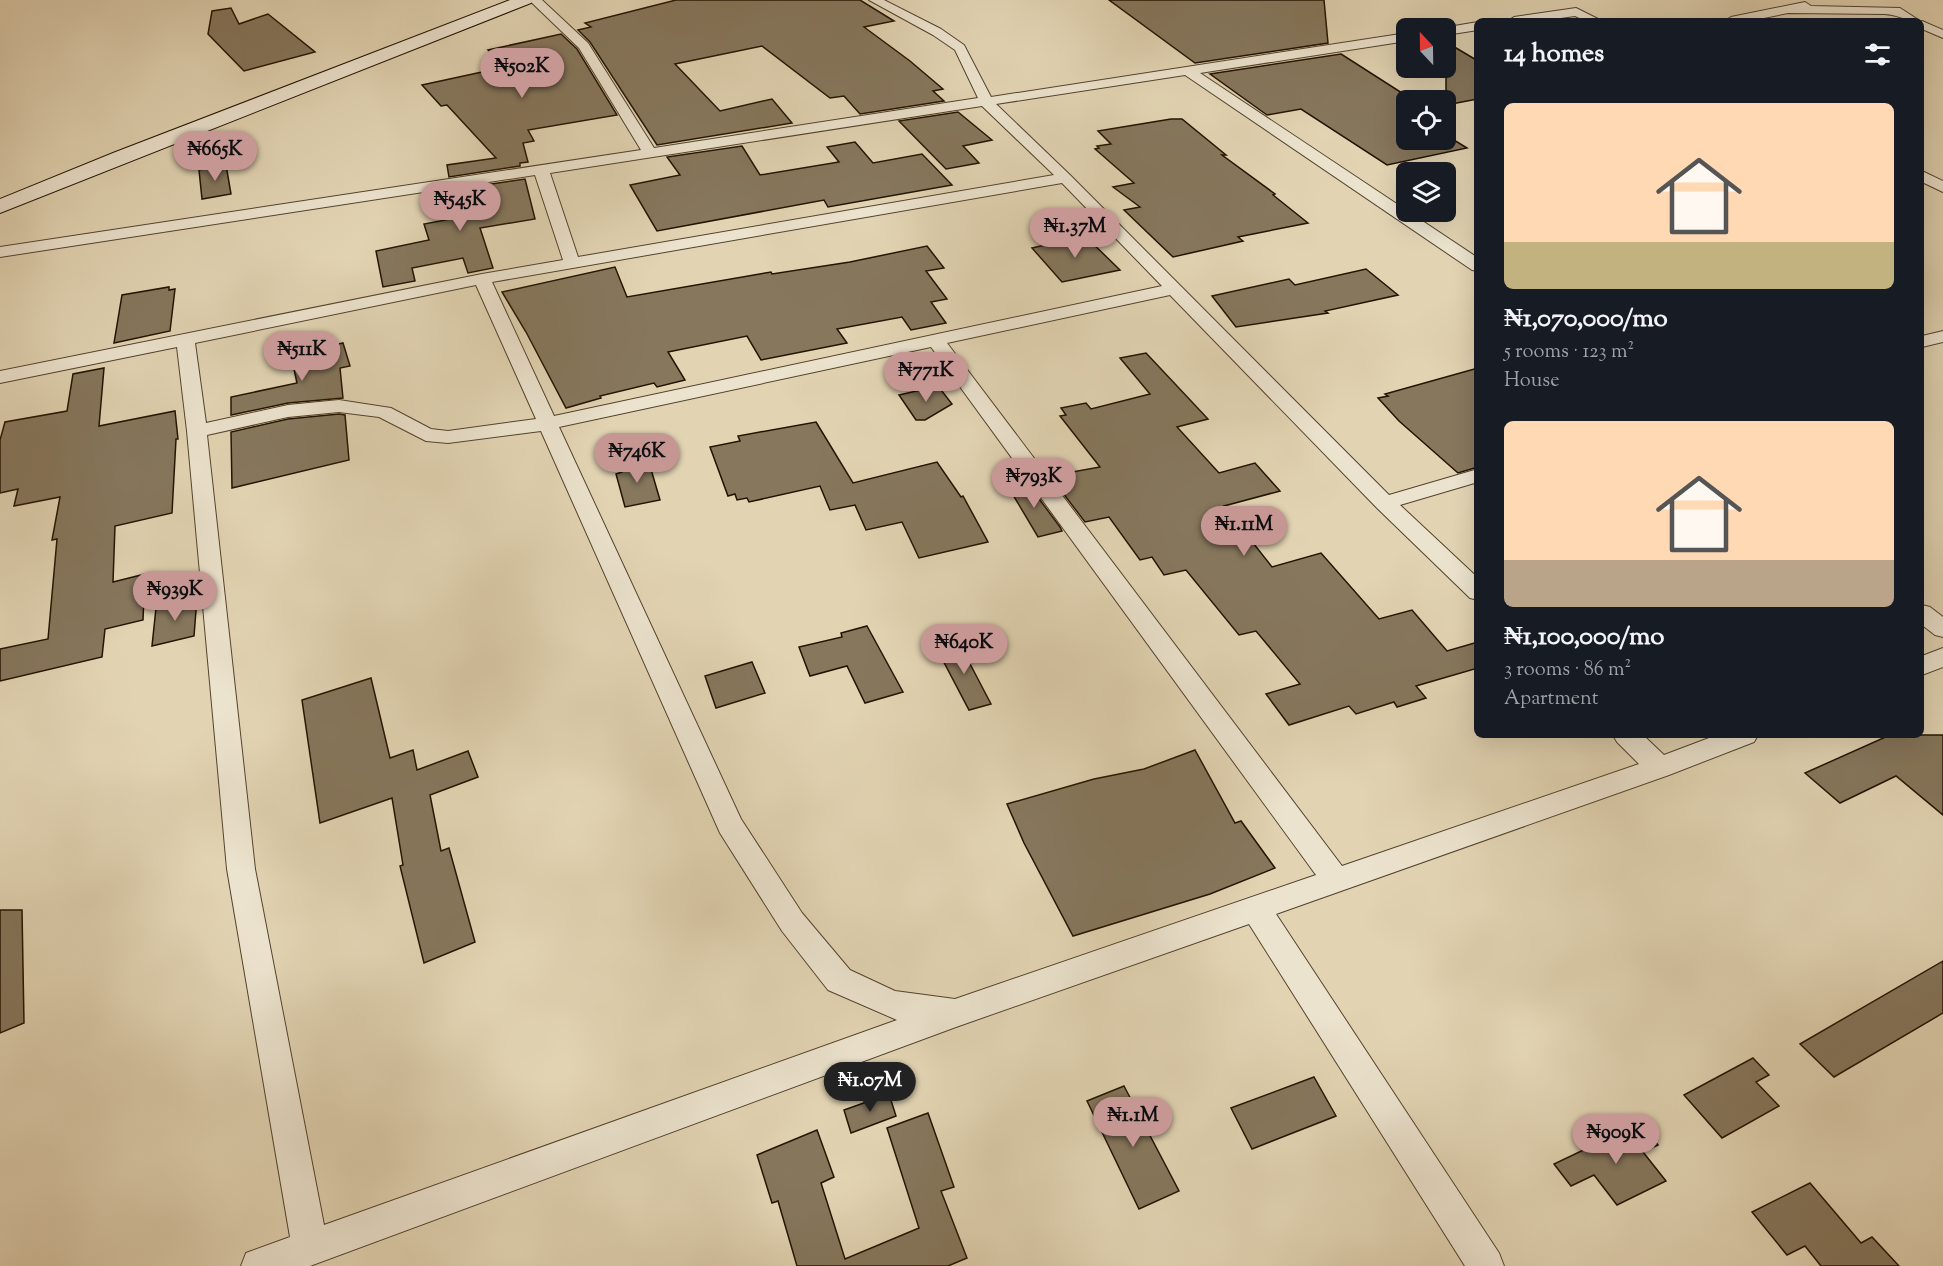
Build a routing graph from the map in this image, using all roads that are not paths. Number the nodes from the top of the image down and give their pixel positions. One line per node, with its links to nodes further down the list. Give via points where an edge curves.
1 (525, 0): 25 (street)
2 (535, 0): 18 (street, via 584,46)
3 (875, 0): 17 (street, via 960,48)
4 (1825, 0): 6 (street)
5 (1567, 4): 7 (street); 8 (street)
6 (1791, 10): 9 (street); 10 (street, via 1885,10)
7 (1523, 18)
8 (1591, 18)
9 (1747, 18)
10 (1909, 18)
11 (1924, 26): 14 (street)
12 (1474, 27): 13 (street)
13 (1456, 29)
14 (1943, 34)
15 (1396, 39): 16 (street)
16 (1186, 70): 17 (street); 27 (street)
17 (987, 102): 18 (street); 23 (street)
18 (651, 153): 19 (street)
19 (541, 169): 26 (street); 28 (street)
20 (1924, 169): 21 (street)
21 (1943, 171)
22 (1924, 177): 24 (street)
23 (1065, 178): 28 (street); 30 (street)
24 (1943, 187)
25 (0, 207)
26 (0, 252)
27 (1473, 259)
28 (572, 263): 29 (street)
29 (482, 279): 32 (street); 36 (street)
30 (1173, 289): 33 (street); 39 (street)
31 (1943, 336): 34 (street)
32 (185, 339): 35 (street); 37 (street)
33 (935, 340): 36 (street); 48 (street)
34 (1924, 341)
35 (0, 377)
36 (547, 424): 37 (street, via 448,437 426,435 384,412 339,406 288,411); 50 (street, via 730,825 792,922 840,980 893,1005)
37 (197, 431): 51 (street, via 241,869)
38 (1474, 476): 39 (street)
39 (1385, 503): 40 (street)
40 (1474, 588)
41 (1924, 615): 42 (street)
42 (1943, 629)
43 (1943, 657): 44 (street)
44 (1924, 665)
45 (1629, 738): 47 (street)
46 (1737, 738): 47 (street)
47 (1660, 768): 48 (street)
48 (1337, 881): 49 (street)
49 (1256, 909): 50 (street); 53 (street)
50 (956, 1013): 51 (street)
51 (310, 1248): 52 (street)
52 (259, 1266)
53 (1486, 1266)

